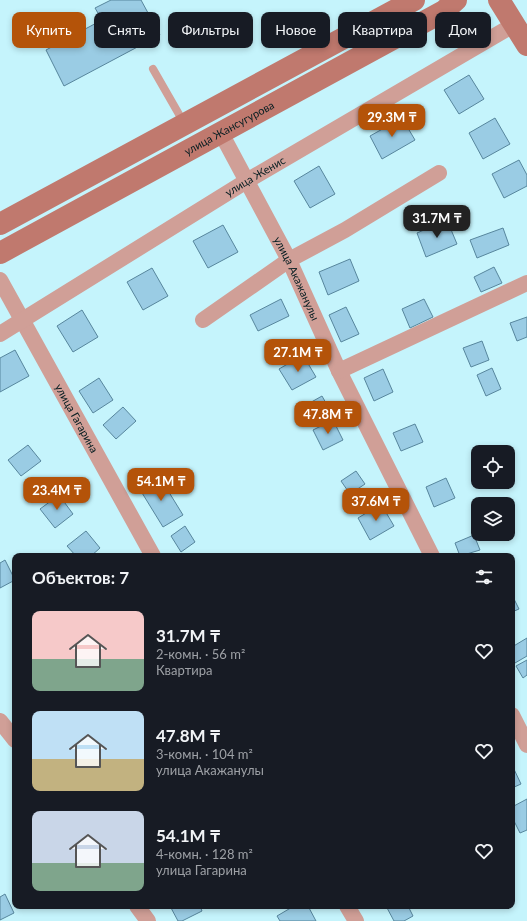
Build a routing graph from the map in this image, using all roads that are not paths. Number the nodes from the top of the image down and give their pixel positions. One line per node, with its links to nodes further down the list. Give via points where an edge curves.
1 (456, 0): 8 (main road, улица Жансугурова, via 444,11)
2 (499, 0): 4 (main road)
3 (407, 2): 7 (main road)
4 (515, 24): 5 (main road); 10 (street, улица Женис)
5 (527, 45)
6 (153, 69): 7 (lane)
7 (191, 121): 8 (main road); 11 (main road)
8 (215, 137): 10 (street, улица Акажанулы); 12 (main road, улица Жансугурова)
9 (439, 173): 13 (street, via 345,230)
10 (245, 182): 13 (street, улица Акажанулы); 17 (street, улица Женис)
11 (0, 224)
12 (0, 252)
13 (289, 260): 16 (street); 19 (street, улица Акажанулы)
14 (0, 280): 17 (street, улица Гагарина)
15 (527, 283): 19 (street)
16 (203, 320)
17 (23, 321): 18 (street, улица Женис); 20 (street, улица Гагарина)
18 (0, 334)
19 (339, 371): 21 (street, улица Акажанулы)
20 (151, 553)
21 (430, 553)
22 (0, 721): 24 (street)
23 (515, 721): 25 (street)
24 (12, 736)
25 (527, 745)
26 (139, 909): 28 (street)
27 (349, 909): 29 (street)
28 (148, 921)
29 (356, 921)

